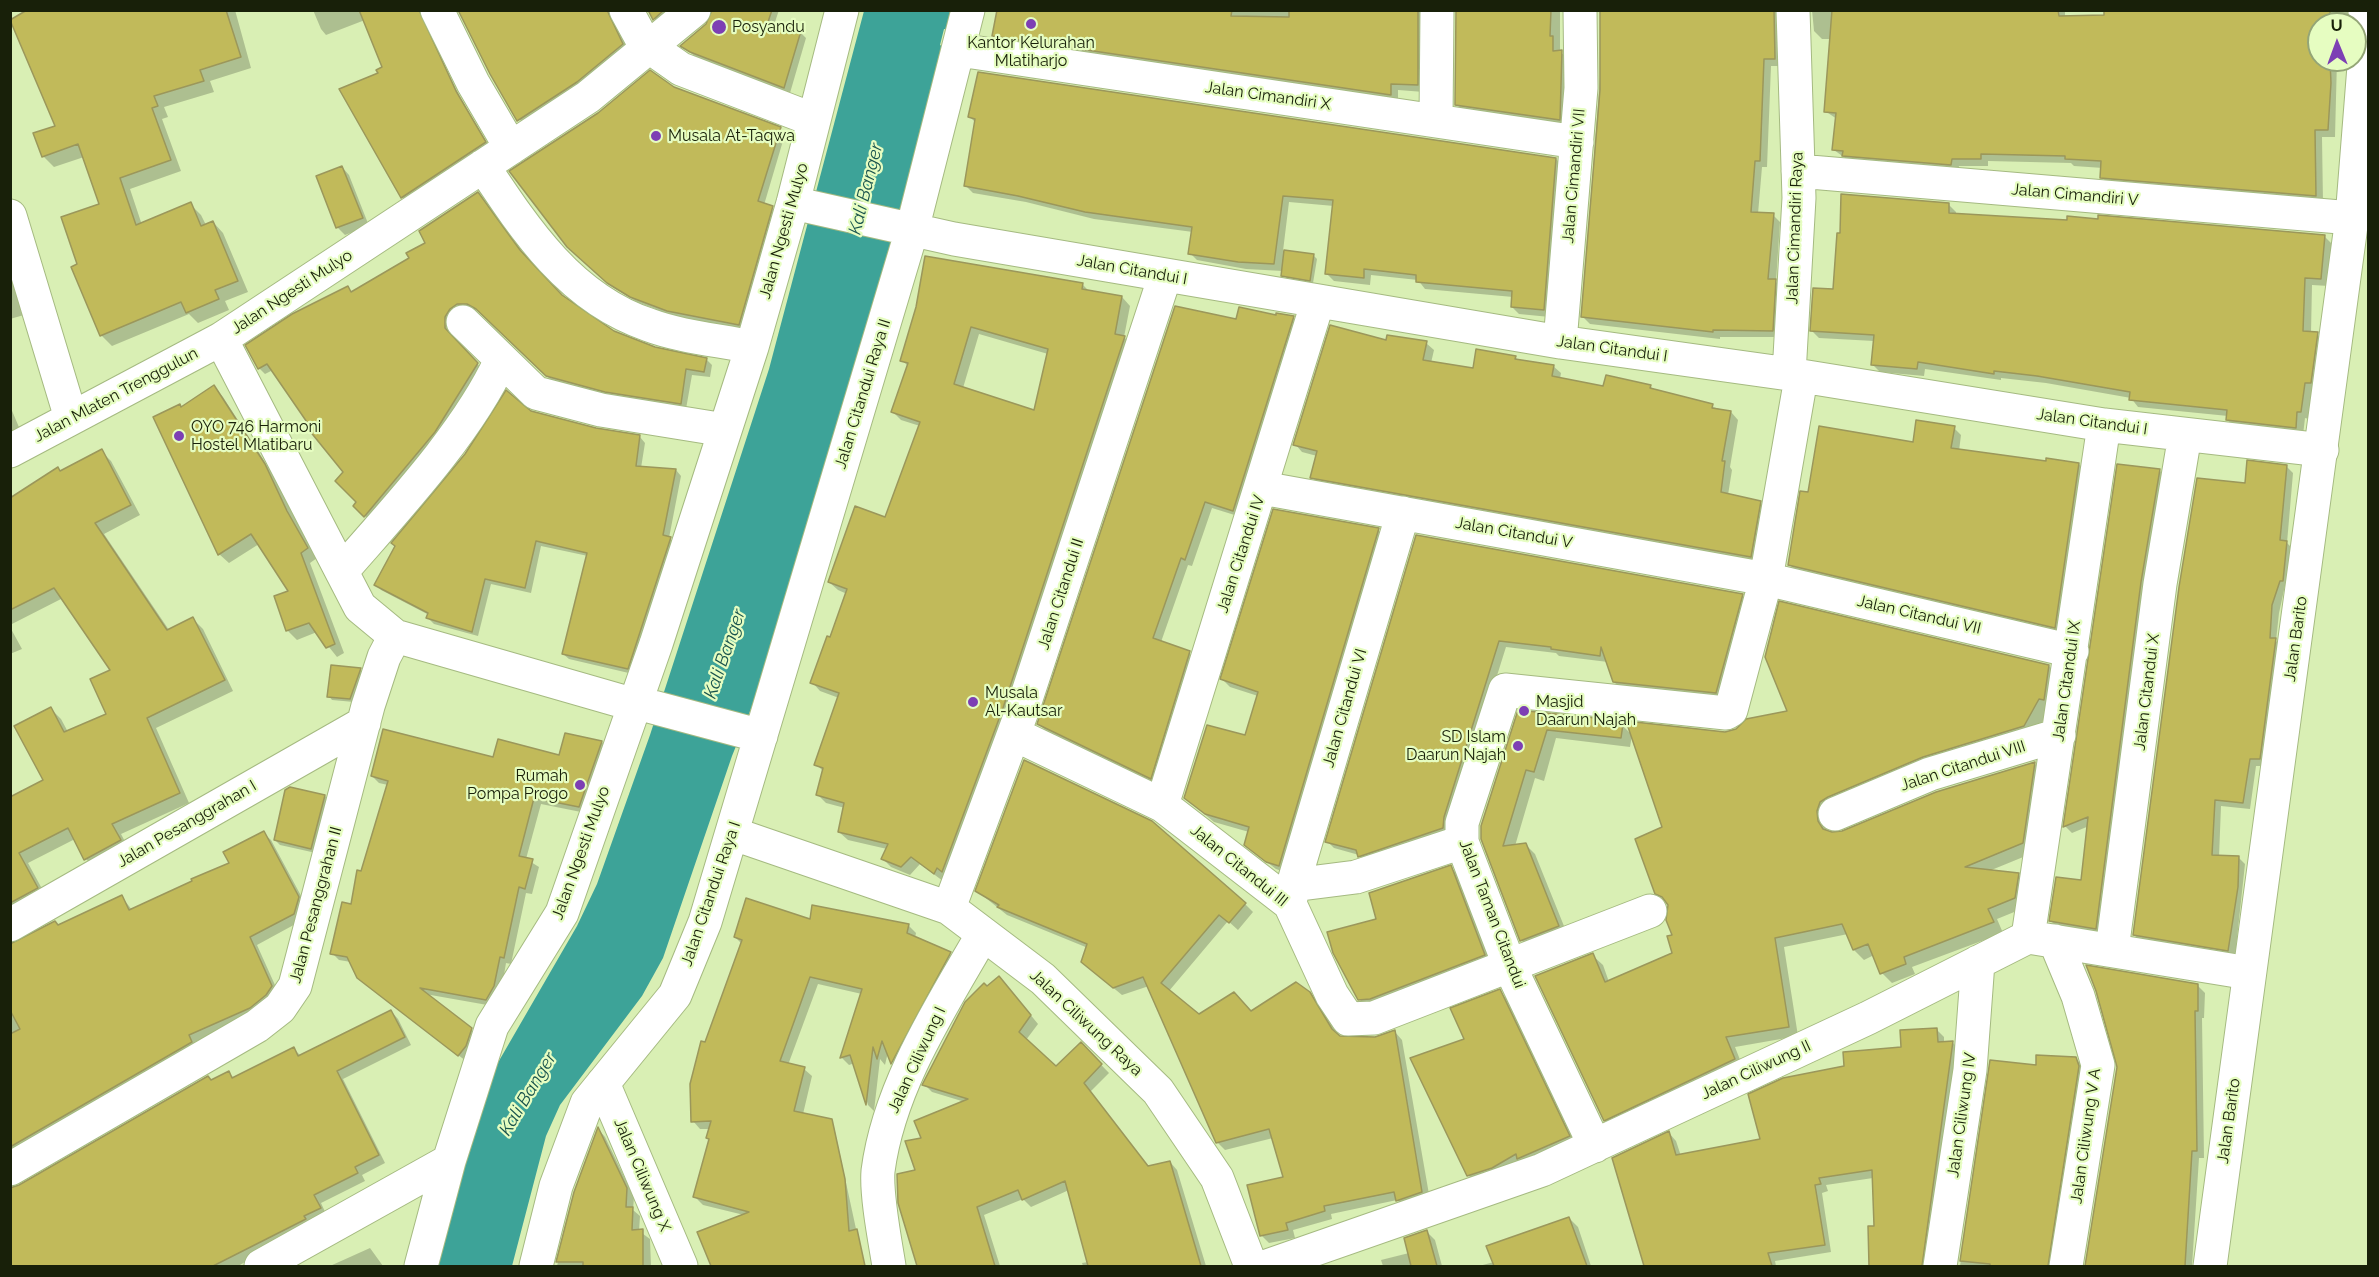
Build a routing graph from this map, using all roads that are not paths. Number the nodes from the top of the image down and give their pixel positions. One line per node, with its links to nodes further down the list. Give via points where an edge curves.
1 (437, 10): 15 (street)
2 (626, 10): 9 (street)
3 (694, 10): 9 (street, Jalan Ngesti Mulyo)
4 (842, 10): 12 (street, Jalan Ngesti Mulyo)
5 (968, 10): 10 (street, Jalan Citandui Raya II)
6 (1437, 10): 13 (street)
7 (1580, 10): 14 (street, Jalan Cimandiri VII)
8 (1793, 10): 17 (street, Jalan Cimandiri Raya)
9 (650, 47): 12 (street, via 681,69); 15 (street, Jalan Ngesti Mulyo, via 588,97)
10 (959, 50): 13 (street, Jalan Cimandiri X); 21 (street, Jalan Citandui Raya II)
11 (2363, 72): 20 (street, Jalan Barito)
12 (814, 120): 18 (street, Jalan Ngesti Mulyo)
13 (1437, 120): 14 (street, Jalan Cimandiri X)
14 (1577, 142): 26 (street, Jalan Cimandiri VII)
15 (511, 148): 16 (street, Jalan Ngesti Mulyo)
16 (483, 166): 25 (street, Jalan Ngesti Mulyo); 27 (street, via 528,234 594,298 650,326)
17 (1798, 171): 20 (street, Jalan Cimandiri V); 29 (street, Jalan Cimandiri Raya)
18 (800, 205): 21 (street, Jalan Citandui I); 27 (street, Jalan Ngesti Mulyo)
19 (10, 216): 30 (street)
20 (2352, 218): 35 (street, Jalan Barito)
21 (909, 229): 22 (street, Jalan Citandui I); 45 (street, Jalan Citandui Raya II)
22 (1165, 276): 23 (street, Jalan Citandui I); 46 (street, Jalan Citandui II)
23 (1318, 301): 26 (street, Jalan Citandui I); 36 (street, Jalan Citandui IV)
24 (463, 322): 28 (street)
25 (221, 339): 30 (street, Jalan Mlaten Trenggulun); 38 (street)
26 (1560, 342): 29 (street, Jalan Citandui I)
27 (752, 347): 32 (street, Jalan Ngesti Mulyo)
28 (501, 360): 32 (street, via 536,393 549,398); 38 (street, via 475,406 411,492)
29 (1795, 376): 31 (street, Jalan Citandui I); 39 (street, Jalan Cimandiri Raya)
30 (71, 418): 34 (street, Jalan Mlaten Trenggulun)
31 (2104, 425): 33 (street, Jalan Citandui I); 41 (street, Jalan Citandui IX)
32 (725, 430): 42 (street, Jalan Ngesti Mulyo)
33 (2186, 435): 35 (street, Jalan Citandui I); 58 (street, Jalan Citandui X, via 2163,560)
34 (10, 450)
35 (2322, 450): 61 (street, Jalan Barito)
36 (1262, 488): 37 (street, Jalan Citandui V); 48 (street, Jalan Citandui IV)
37 (1403, 513): 39 (street, Jalan Citandui V); 52 (street, Jalan Citandui VI)
38 (342, 571): 40 (street, via 360,607)
39 (1766, 579): 41 (street, Jalan Citandui VII); 43 (street, Jalan Cimandiri Raya)
40 (389, 646): 42 (street); 44 (street, Jalan Pesanggrahan II)
41 (2072, 651): 47 (street, Jalan Citandui IX)
42 (642, 706): 45 (street); 64 (street, Jalan Ngesti Mulyo, via 562,913 492,1026)
43 (1734, 706): 51 (street, Jalan Taman Citandui, via 1726,712 1505,690 1466,812)
44 (364, 723): 55 (street, Jalan Pesanggrahan I); 65 (street, Jalan Pesanggrahan II, via 304,956 295,986 280,1008 257,1026)
45 (755, 734): 50 (street, Jalan Citandui Raya I)
46 (1014, 734): 48 (street, Jalan Citandui III); 53 (street, Jalan Citandui II)
47 (2059, 735): 49 (street, Jalan Citandui VIII, via 1930,774); 57 (street, Jalan Citandui IX)
48 (1162, 805): 52 (street, Jalan Citandui III)
49 (1835, 814)
50 (734, 834): 53 (street, Jalan Ciliwung Raya); 62 (street, Jalan Citandui Raya I, via 705,922 675,995)
51 (1462, 842): 52 (street); 60 (street, Jalan Taman Citandui)
52 (1291, 895): 60 (street, Jalan Citandui III, via 1332,995 1348,1019 1374,1018)
53 (949, 908): 56 (street, Jalan Ciliwung Raya)
54 (1650, 911): 60 (street, Jalan Citandui III)
55 (10, 925)
56 (983, 934): 70 (street, Jalan Ciliwung I, via 910,1070 888,1122 878,1173); 71 (street, Jalan Ciliwung Raya, via 1043,979 1158,1091 1217,1178)
57 (2041, 939): 58 (street); 59 (street, Jalan Ciliwung II); 74 (street, Jalan Ciliwung V A, via 2078,996 2098,1065)
58 (2112, 950): 61 (street)
59 (1978, 962): 63 (street, Jalan Ciliwung II); 73 (street, Jalan Ciliwung IV, via 1970,1070)
60 (1510, 967): 63 (street, Jalan Taman Citandui)
61 (2249, 974): 75 (street, Jalan Barito)
62 (603, 1083): 68 (street, Jalan Citandui Raya I, via 587,1103 556,1186); 69 (street, Jalan Ciliwung X)
63 (1595, 1146): 72 (street, Jalan Ciliwung II, via 1542,1170)
64 (449, 1161): 66 (street); 67 (street, Jalan Ngesti Mulyo)
65 (10, 1169)
66 (261, 1266)
67 (421, 1266)
68 (536, 1266)
69 (681, 1266)
70 (889, 1266)
71 (1251, 1266)
72 (1267, 1266)
73 (1940, 1266)
74 (2066, 1266)
75 (2210, 1266)

